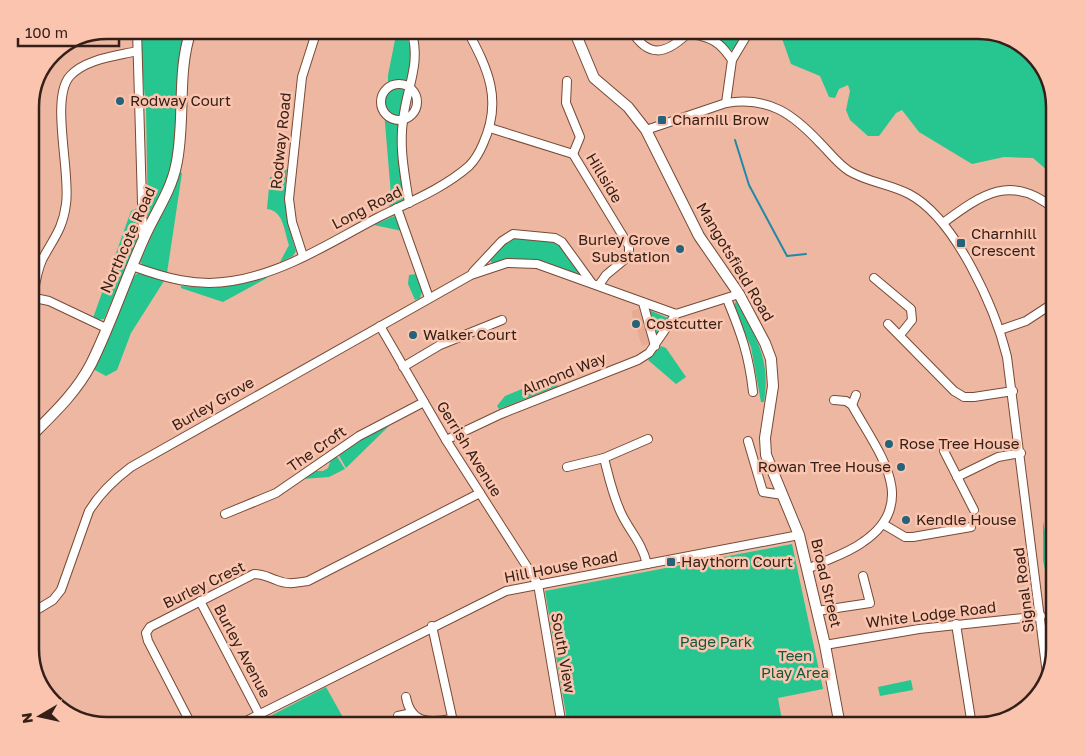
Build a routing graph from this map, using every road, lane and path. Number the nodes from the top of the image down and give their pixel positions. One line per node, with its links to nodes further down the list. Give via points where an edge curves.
1 (137, 39): 11 (street)
2 (189, 39): 24 (main road, Northcote Road, via 183,66 176,167)
3 (315, 39): 25 (street, Rodway Road, via 302,77 289,199 292,222)
4 (413, 39): 14 (street, via 416,57)
5 (472, 39): 17 (street, Long Road, via 490,75 493,96)
6 (578, 39): 18 (main road, Mangotsfield Road, via 594,78 628,107)
7 (638, 39): 8 (street, via 645,47 658,51 676,44)
8 (679, 39)
9 (708, 39): 12 (street, via 724,48)
10 (743, 39): 12 (street)
11 (137, 51): 24 (street); 27 (street, via 84,66 69,76 62,93 61,112 67,202 63,224)
12 (732, 60): 15 (street)
13 (567, 81): 19 (street, via 566,103 580,137)
14 (409, 86): 16 (street); 16 (street, via 392,84 381,100 385,114 391,119)
15 (726, 103): 18 (street, Signal Road); 23 (street, Signal Road, via 758,102 787,113 849,171 910,194)
16 (403, 120): 21 (street, via 402,153)
17 (490, 128): 19 (street, Hillside); 21 (street, Long Road, via 470,165)
18 (646, 130): 31 (main road, Mangotsfield Road, via 699,236)
19 (573, 154): 30 (street, Hillside, via 629,246 628,256)
20 (1046, 202): 23 (street, via 1032,194 1004,190 988,193)
21 (409, 203): 22 (street, Long Road)
22 (397, 208): 25 (street, Long Road); 32 (street)
23 (943, 223): 42 (street, Signal Road, via 985,293)
24 (143, 239): 26 (main road, Northcote Road)
25 (303, 256): 26 (street, Long Road, via 274,270 231,281 194,283)
26 (132, 266): 41 (main road, Northcote Road)
27 (39, 268)
28 (471, 275): 30 (street, Burley Grove, via 507,263 523,262); 30 (street, Burley Grove, via 502,241 513,234 555,238 562,242); 32 (street, Burley Grove)
29 (874, 278): 43 (street, via 911,309 912,320)
30 (595, 284): 35 (street, Burley Grove)
31 (739, 294): 34 (street); 62 (main road, Mangotsfield Road, via 771,358 773,389 765,438 766,455)
32 (430, 298): 40 (street, Burley Grove)
33 (39, 299): 41 (street, via 57,304)
34 (726, 299): 37 (street); 47 (street, Mangotsfield Road, via 744,338)
35 (643, 303): 37 (street, Burley Grove); 44 (street)
36 (1046, 308): 42 (street)
37 (676, 314): 44 (street, Almond Way)
38 (502, 320): 45 (street, via 440,345)
39 (888, 324): 43 (street)
40 (380, 326): 45 (street, Gerrish Avenue); 75 (street, Burley Grove, via 116,478 89,511 61,590)
41 (106, 328): 52 (main road, Northcote Road, via 91,365 78,385)
42 (1000, 330): 46 (street, Signal Road)
43 (900, 335): 46 (street, via 954,391 964,397)
44 (655, 346): 54 (street, Almond Way, via 638,360 501,414)
45 (403, 367): 50 (street, Gerrish Avenue)
46 (1013, 391): 57 (street, Signal Road)
47 (753, 392)
48 (856, 395): 51 (street)
49 (834, 400): 51 (street)
50 (424, 402): 54 (street, Gerrish Avenue); 64 (street, The Croft, via 359,436 276,493)
51 (852, 405): 65 (street, via 891,476 893,500 890,514)
52 (39, 428)
53 (648, 439): 58 (street)
54 (446, 440): 61 (street, Gerrish Avenue)
55 (748, 441): 62 (street, via 763,492)
56 (944, 451): 60 (street)
57 (1021, 453): 60 (street, via 998,457); 77 (street, Signal Road)
58 (604, 458): 59 (street); 70 (street, via 613,495 643,548)
59 (567, 467)
60 (957, 477): 63 (street)
61 (480, 492): 73 (street, Gerrish Avenue); 74 (street, Burley Crest, via 308,581 290,584 265,574 254,574)
62 (782, 495): 68 (main road, Mangotsfield Road)
63 (974, 510)
64 (224, 514)
65 (883, 524): 67 (street, via 904,537); 71 (street, via 863,543)
66 (970, 527): 67 (street)
67 (955, 530): 69 (street)
68 (799, 534): 70 (street, Hill House Road); 71 (main road, Broad Street)
69 (957, 540)
70 (647, 564): 73 (street, Hill House Road)
71 (808, 569): 76 (main road, Broad Street)
72 (863, 576): 76 (street, via 870,603)
73 (538, 584): 79 (street, Hill House Road, via 506,590); 90 (street, South View)
74 (200, 601): 84 (street, Burley Avenue); 86 (street, Burley Crest, via 150,627 146,633)
75 (39, 609)
76 (817, 611): 80 (main road, Broad Street)
77 (1041, 616): 78 (street, White Lodge Road); 81 (street, Signal Road)
78 (956, 624): 80 (street, White Lodge Road); 92 (street)
79 (432, 626): 84 (street, Hill House Road); 89 (street)
80 (825, 645): 91 (main road, Broad Street)
81 (1046, 657)
82 (406, 697): 83 (street)
83 (412, 713): 85 (street); 88 (street)
84 (259, 714): 87 (street, Hill House Road)
85 (398, 716)
86 (187, 717)
87 (253, 717)
88 (420, 717)
89 (452, 717)
90 (560, 717)
91 (838, 717)
92 (971, 717)

